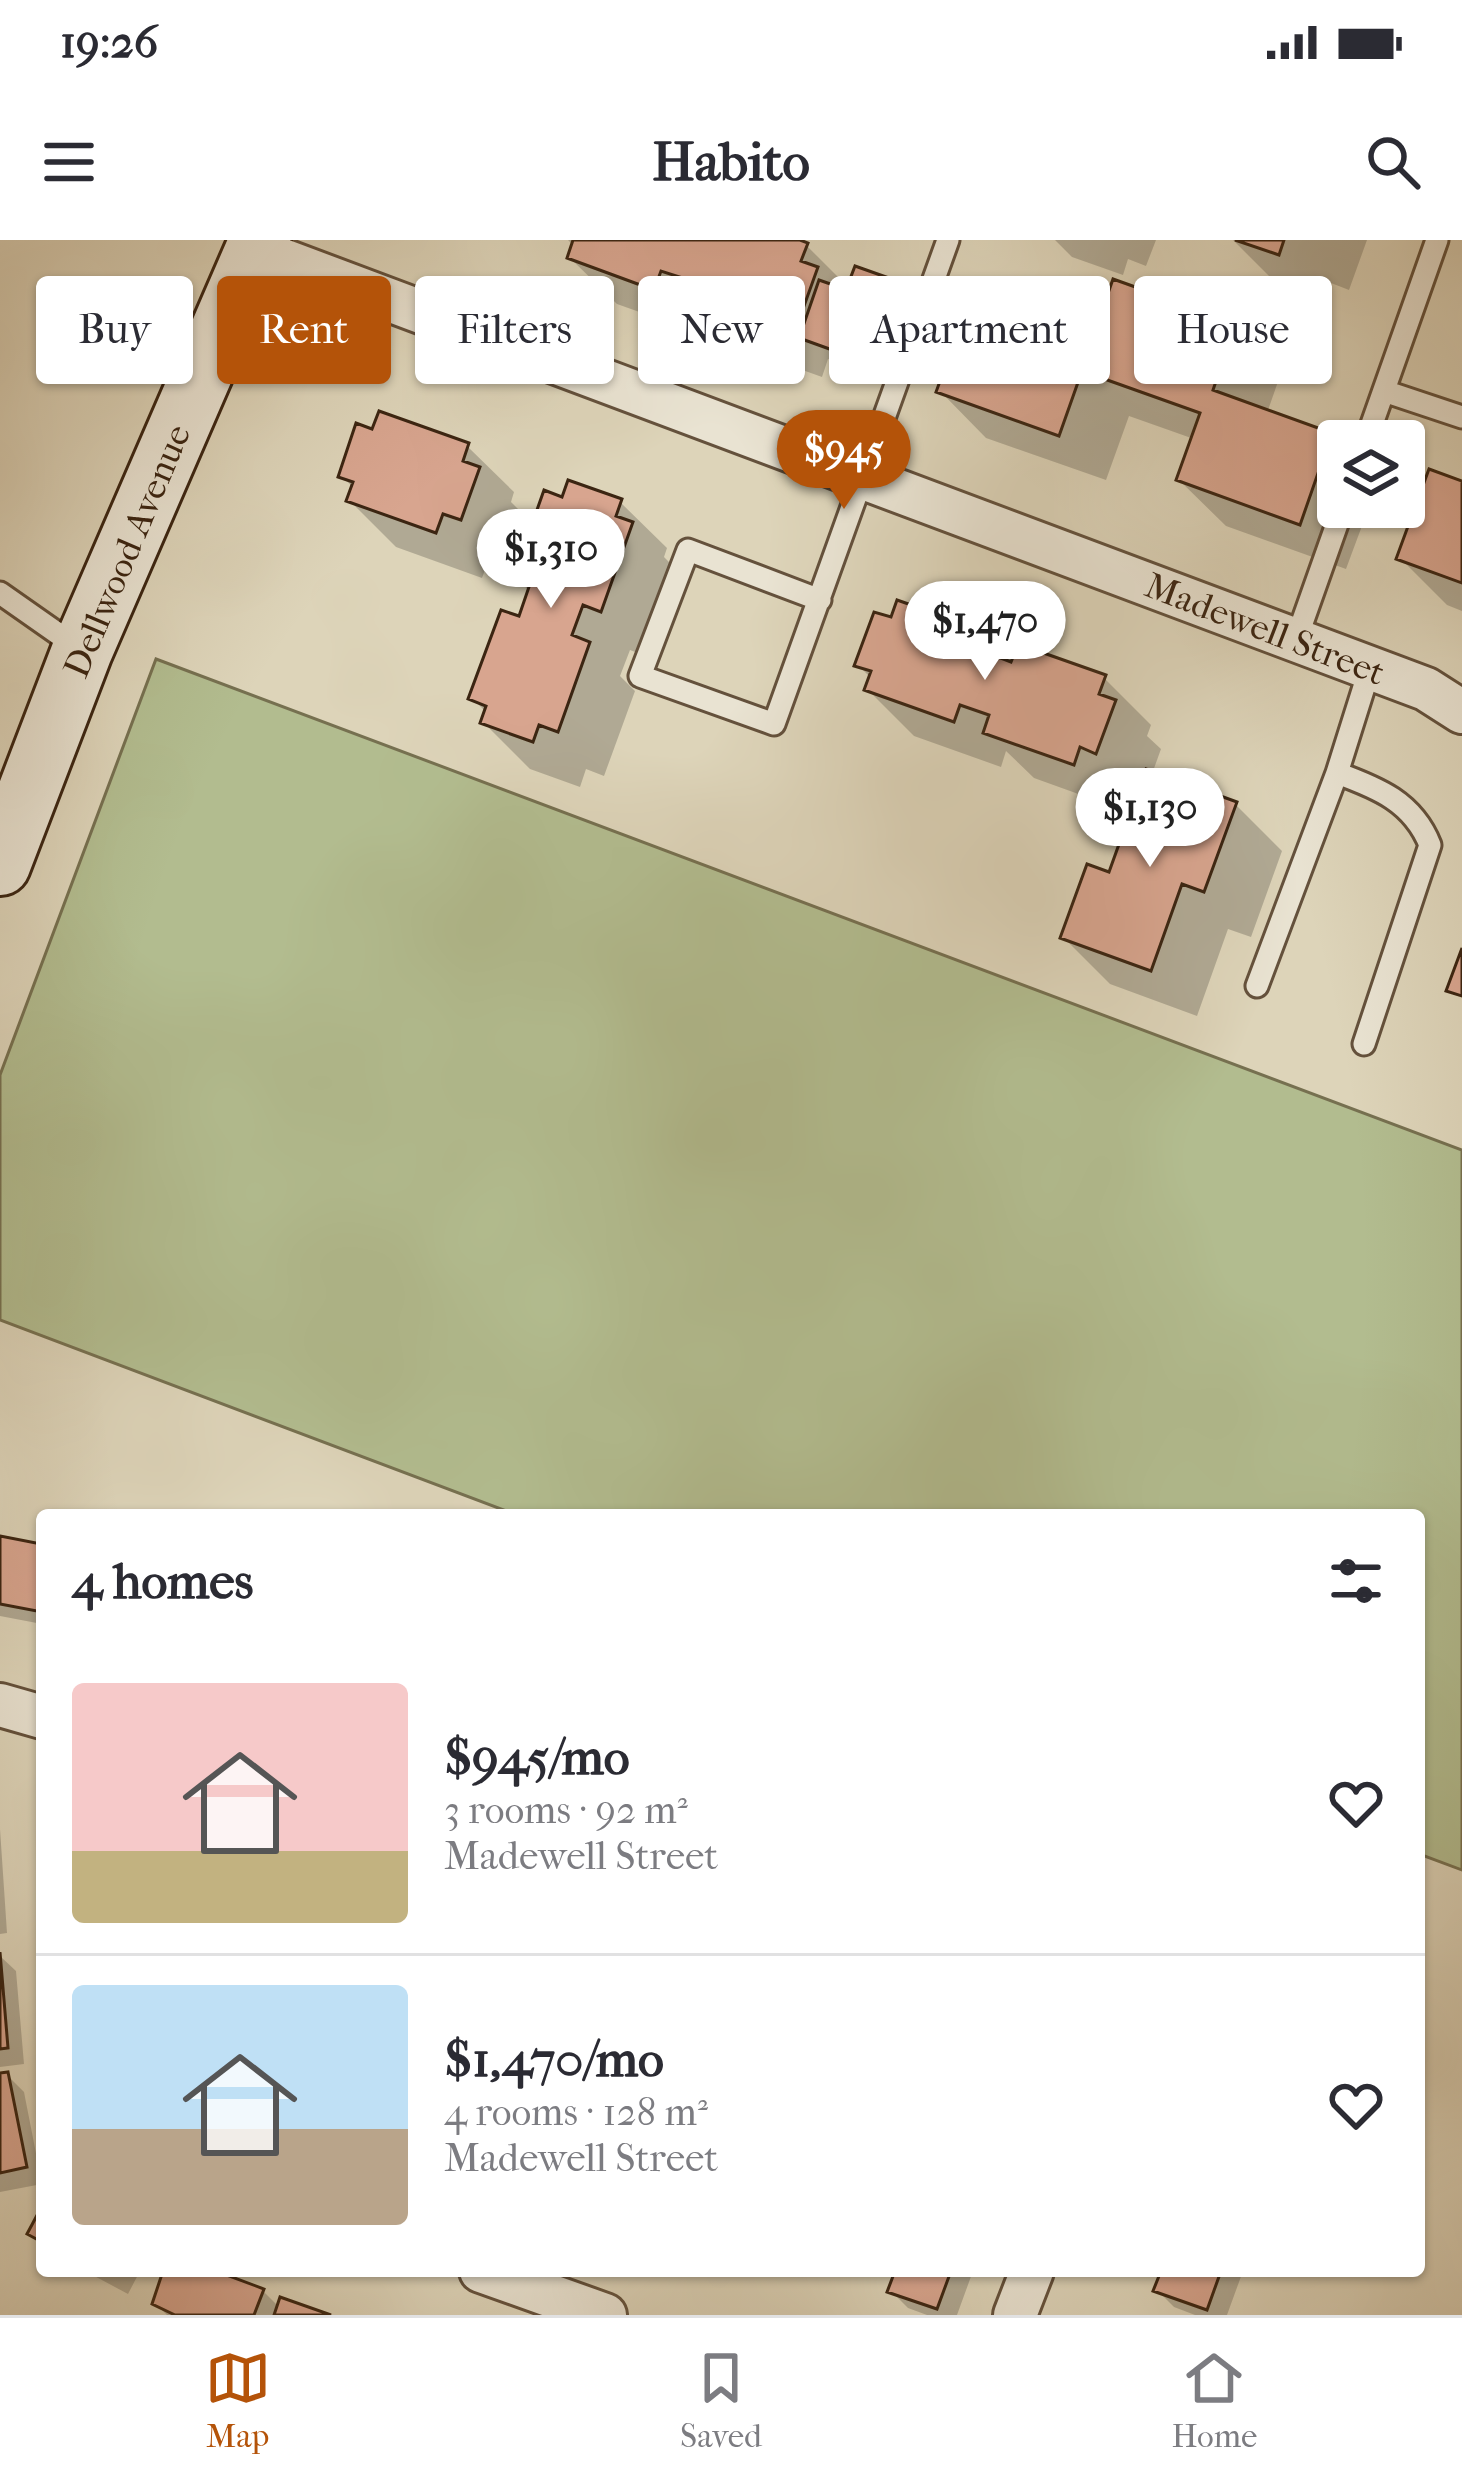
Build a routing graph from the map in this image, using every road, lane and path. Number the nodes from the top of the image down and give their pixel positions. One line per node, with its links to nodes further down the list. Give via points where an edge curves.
1 (948, 240): 7 (lane)
2 (1437, 240): 4 (lane)
3 (258, 245): 7 (street, Madewell Street); 12 (street, Dellwood Avenue)
4 (1384, 391): 5 (lane); 6 (lane)
5 (1462, 417)
6 (1374, 420)
7 (865, 478): 10 (lane); 11 (street, Madewell Street)
8 (1336, 528): 11 (lane)
9 (0, 593): 12 (lane)
10 (820, 600): 10 (lane, via 774,724 640,676 688,550)
11 (1296, 640): 13 (street, Madewell Street)
12 (82, 651): 16 (street, Dellwood Avenue)
13 (1370, 668): 14 (street, Madewell Street); 15 (lane)
14 (1462, 712)
15 (1336, 773): 17 (lane); 18 (lane, via 1400,801 1430,845)
16 (0, 865)
17 (1257, 986)
18 (1364, 1044)
19 (0, 1705): 20 (street)
20 (36, 1715)
21 (498, 2277): 23 (street)
22 (1030, 2277): 24 (street)
23 (605, 2315)
24 (1015, 2315)

